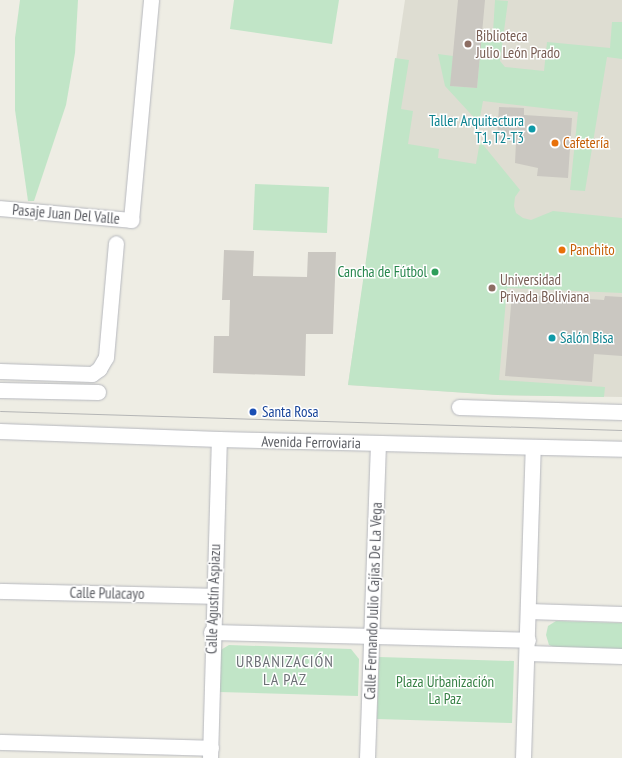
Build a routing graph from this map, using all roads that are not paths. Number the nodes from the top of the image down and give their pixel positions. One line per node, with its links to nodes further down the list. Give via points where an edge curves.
1 (152, 0): 2 (street, Pasaje Juan Del Valle, via 131,220)
2 (0, 208)
3 (116, 243): 4 (street, via 106,357 99,369 92,374)
4 (0, 371)
5 (0, 390): 6 (street)
6 (98, 392)
7 (459, 407): 8 (street)
8 (622, 412)
9 (0, 431): 10 (street, Avenida Ferroviaria)
10 (219, 440): 11 (street, Avenida Ferroviaria); 15 (street, Calle Agustín Aspiazu)
11 (378, 444): 12 (street, Avenida Ferroviaria); 19 (street, Calle Fernando Julio Cajías De La Vega)
12 (533, 448): 13 (street, Avenida Ferroviaria); 16 (street)
13 (622, 449)
14 (0, 591): 15 (street, Calle Pulacayo)
15 (213, 596): 18 (street, Calle Agustín Aspiazu)
16 (528, 611): 17 (street); 20 (street)
17 (622, 614)
18 (212, 632): 19 (street); 23 (street, Calle Agustín Aspiazu)
19 (372, 636): 20 (street); 24 (street, Calle Fernando Julio Cajías De La Vega)
20 (528, 647): 21 (street); 25 (street)
21 (622, 656)
22 (0, 742): 23 (street)
23 (210, 753)
24 (368, 758)
25 (523, 758)

